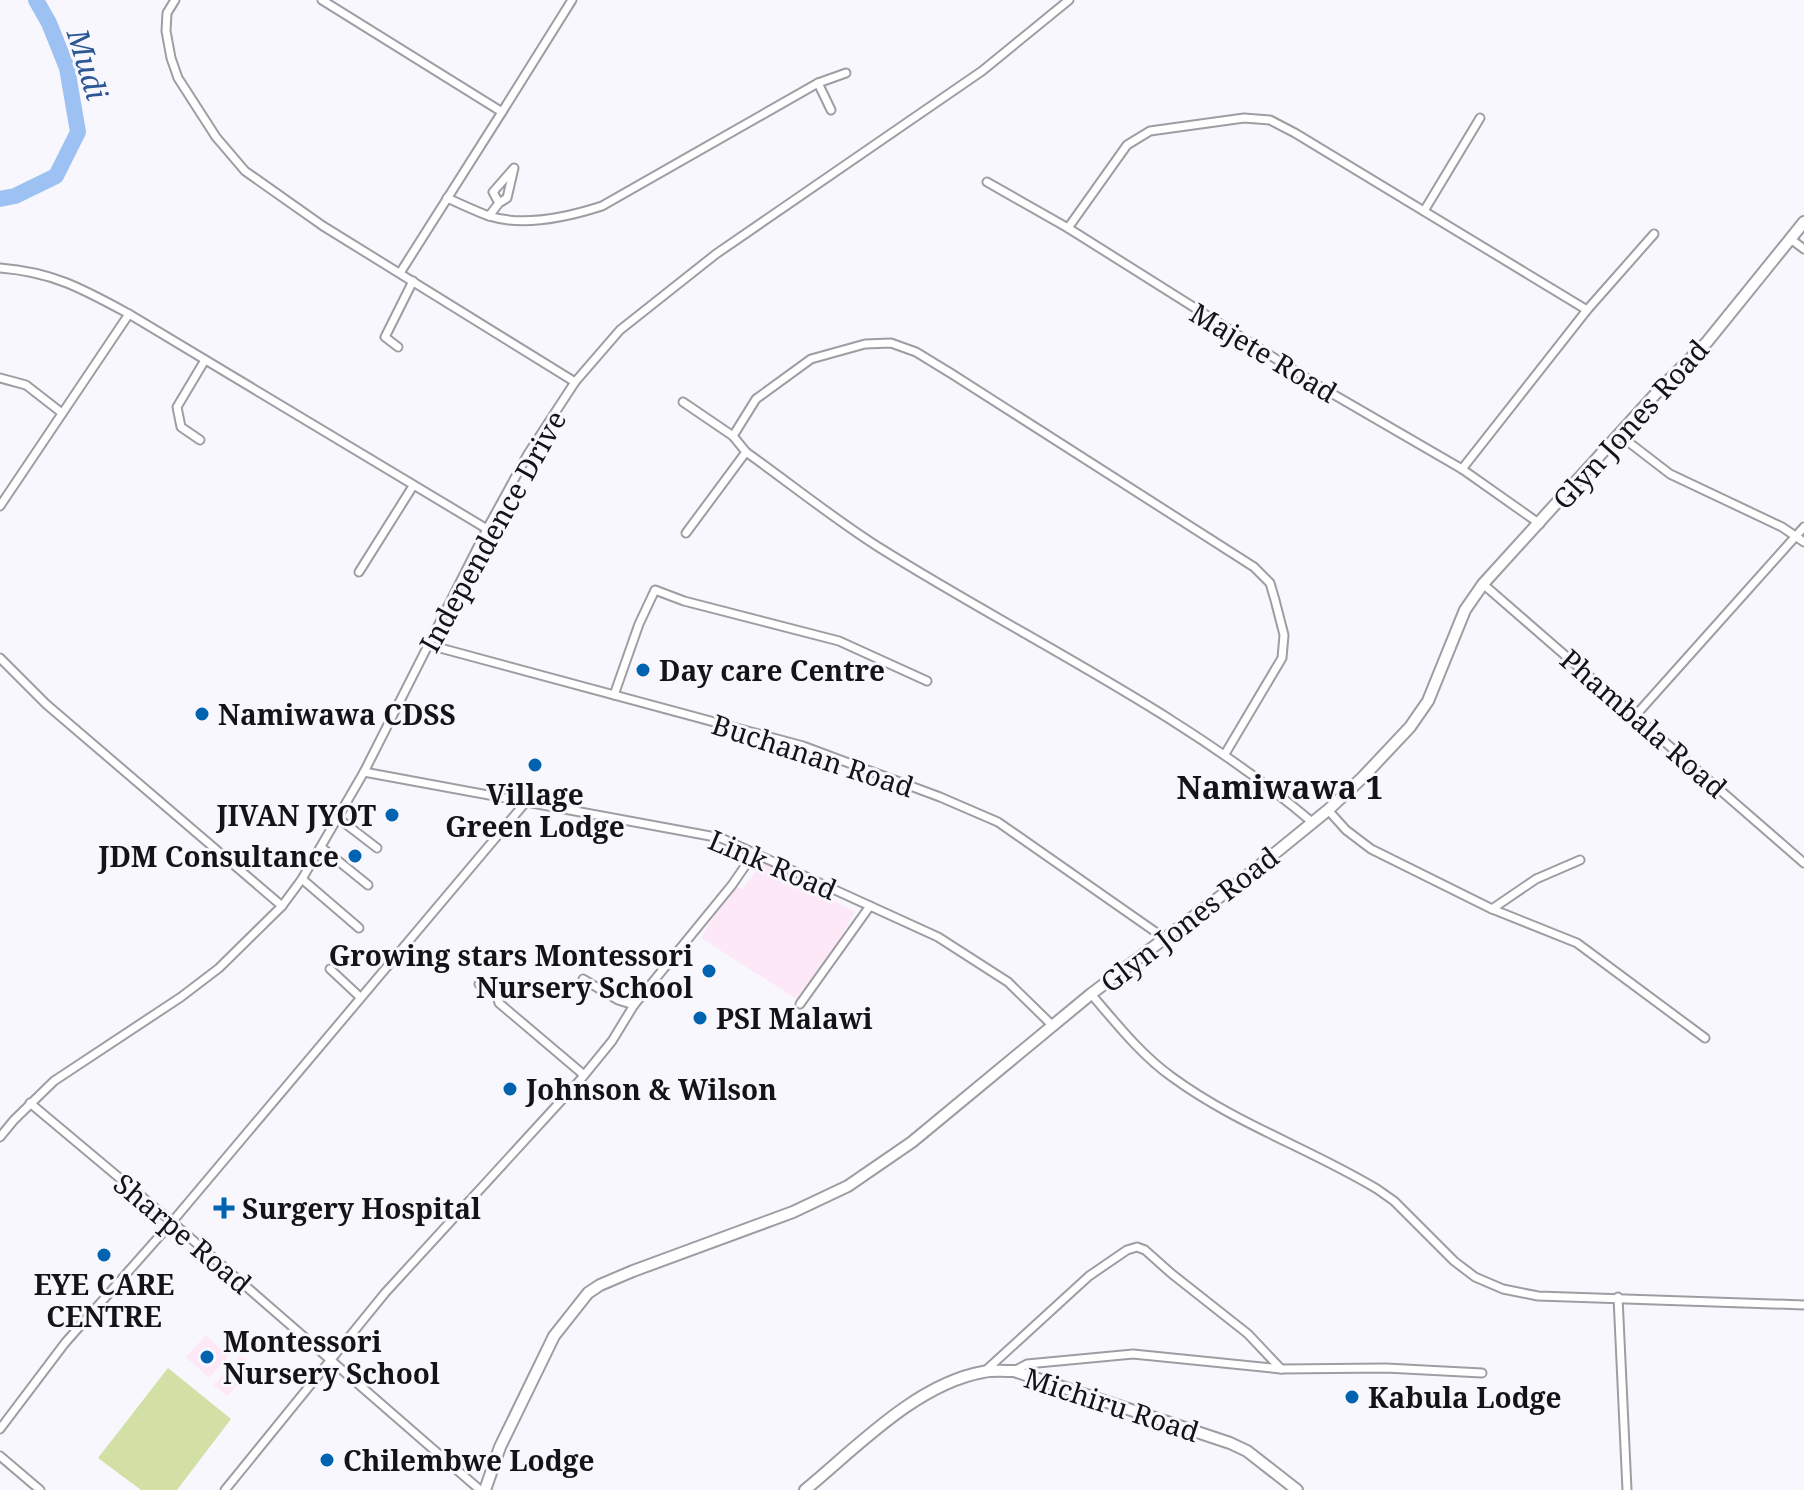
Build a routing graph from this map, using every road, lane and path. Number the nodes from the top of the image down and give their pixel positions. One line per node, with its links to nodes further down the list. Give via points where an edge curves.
1 (322, 0): 8 (street)
2 (572, 0): 8 (street)
3 (1069, 0): 28 (street, Independence Drive, via 982,71 668,290 620,330)
4 (171, 1): 21 (street, via 166,31 171,58 216,137 245,171)
5 (846, 73): 6 (street)
6 (818, 83): 7 (street); 14 (street, via 602,206 567,217)
7 (831, 110)
8 (502, 112): 11 (street)
9 (1480, 118): 13 (street)
10 (987, 182): 16 (street, Majete Road)
11 (447, 198): 14 (street); 21 (street)
12 (499, 203): 14 (street)
13 (1424, 211): 16 (street, via 1270,120 1244,118 1150,131 1138,138 1127,145); 23 (street)
14 (489, 216)
15 (1804, 222): 18 (street, Glyn Jones Road)
16 (1068, 228): 35 (street, Majete Road)
17 (1654, 234): 23 (street)
18 (1792, 240): 19 (street); 31 (street, Glyn Jones Road, via 1707,342)
19 (1804, 249)
20 (0, 268): 24 (street, via 74,284)
21 (400, 273): 22 (street)
22 (413, 281): 25 (street, via 385,337); 28 (street)
23 (1587, 310): 35 (street)
24 (129, 314): 26 (street); 30 (street)
25 (398, 347)
26 (205, 360): 33 (street, via 177,407 181,427); 36 (street)
27 (0, 378): 30 (street, via 26,385)
28 (575, 382): 40 (street, Independence Drive)
29 (683, 402): 32 (street)
30 (62, 413): 37 (street)
31 (1618, 434): 38 (street, Glyn Jones Road); 42 (street, via 1670,474)
32 (733, 436): 34 (street); 51 (street, via 756,399 811,359 865,344 891,343 952,374 1254,567 1270,583 1284,635 1282,658)
33 (200, 440)
34 (746, 452): 41 (street); 51 (street, via 879,547)
35 (1462, 469): 38 (street, Majete Road)
36 (413, 486): 40 (street); 44 (street)
37 (0, 506)
38 (1540, 524): 45 (street, Glyn Jones Road)
39 (1804, 527): 42 (street)
40 (487, 529): 46 (street, Independence Drive)
41 (686, 533)
42 (1796, 536): 43 (street); 50 (street)
43 (1804, 542)
44 (359, 572)
45 (1483, 584): 50 (street, Phambala Road); 54 (street, Glyn Jones Road, via 1465,610 1428,701 1410,727)
46 (429, 645): 49 (street, Buchanan Road); 52 (street, Independence Drive)
47 (0, 658): 64 (street, via 46,704)
48 (927, 681): 49 (street, via 839,641 655,590)
49 (614, 695): 68 (street, Buchanan Road, via 803,746 998,822)
50 (1635, 716): 61 (street, Phambala Road)
51 (1225, 754): 56 (street)
52 (364, 772): 53 (street, Link Road); 55 (street, Independence Drive)
53 (525, 803): 59 (street, Link Road, via 681,828); 73 (street)
54 (1328, 810): 56 (street, Glyn Jones Road); 66 (street, via 1371,849)
55 (338, 818): 57 (street, Independence Drive); 58 (street)
56 (1312, 822): 68 (street, Glyn Jones Road)
57 (321, 847): 62 (street, Independence Drive); 63 (street)
58 (377, 848)
59 (754, 853): 65 (street, Link Road); 75 (street)
60 (1580, 860): 66 (street, via 1536,879)
61 (1804, 863)
62 (302, 879): 64 (street, Independence Drive); 67 (street)
63 (368, 885)
64 (282, 906): 79 (street, Independence Drive, via 219,968 79,1063)
65 (870, 906): 74 (street); 76 (street, Link Road, via 979,962)
66 (1492, 909): 77 (street, via 1577,943)
67 (359, 928)
68 (1162, 940): 72 (street, Glyn Jones Road)
69 (330, 969): 73 (street)
70 (583, 979): 75 (street)
71 (479, 984): 78 (street)
72 (1091, 994): 76 (street, Glyn Jones Road); 82 (street, via 1169,1075 1237,1118 1377,1189 1454,1261 1489,1285 1538,1296)
73 (360, 997): 81 (street)
74 (800, 1004)
75 (634, 1005): 78 (street)
76 (1052, 1025): 93 (street, Glyn Jones Road, via 912,1142 848,1186 588,1293 554,1336)
77 (1705, 1038)
78 (584, 1075): 84 (street, via 385,1293)
79 (30, 1103): 80 (street, Independence Drive); 81 (street, Sharpe Road)
80 (0, 1137)
81 (172, 1222): 84 (street, Sharpe Road); 89 (street, via 65,1343)
82 (1618, 1297): 83 (street); 96 (street)
83 (1804, 1305)
84 (332, 1361): 92 (street); 93 (street, Sharpe Road)
85 (1281, 1369): 86 (street, via 1133,1354 1027,1364); 87 (street, via 1248,1334 1137,1247 1089,1276); 88 (street)
86 (1014, 1371): 87 (street, Michiru Road); 95 (street, Michiru Road, via 1230,1443)
87 (984, 1372): 94 (street, Michiru Road, via 912,1403)
88 (1482, 1373)
89 (0, 1429)
90 (0, 1456): 91 (street)
91 (40, 1490)
92 (225, 1490)
93 (483, 1490)
94 (805, 1490)
95 (1297, 1490)
96 (1627, 1490)

